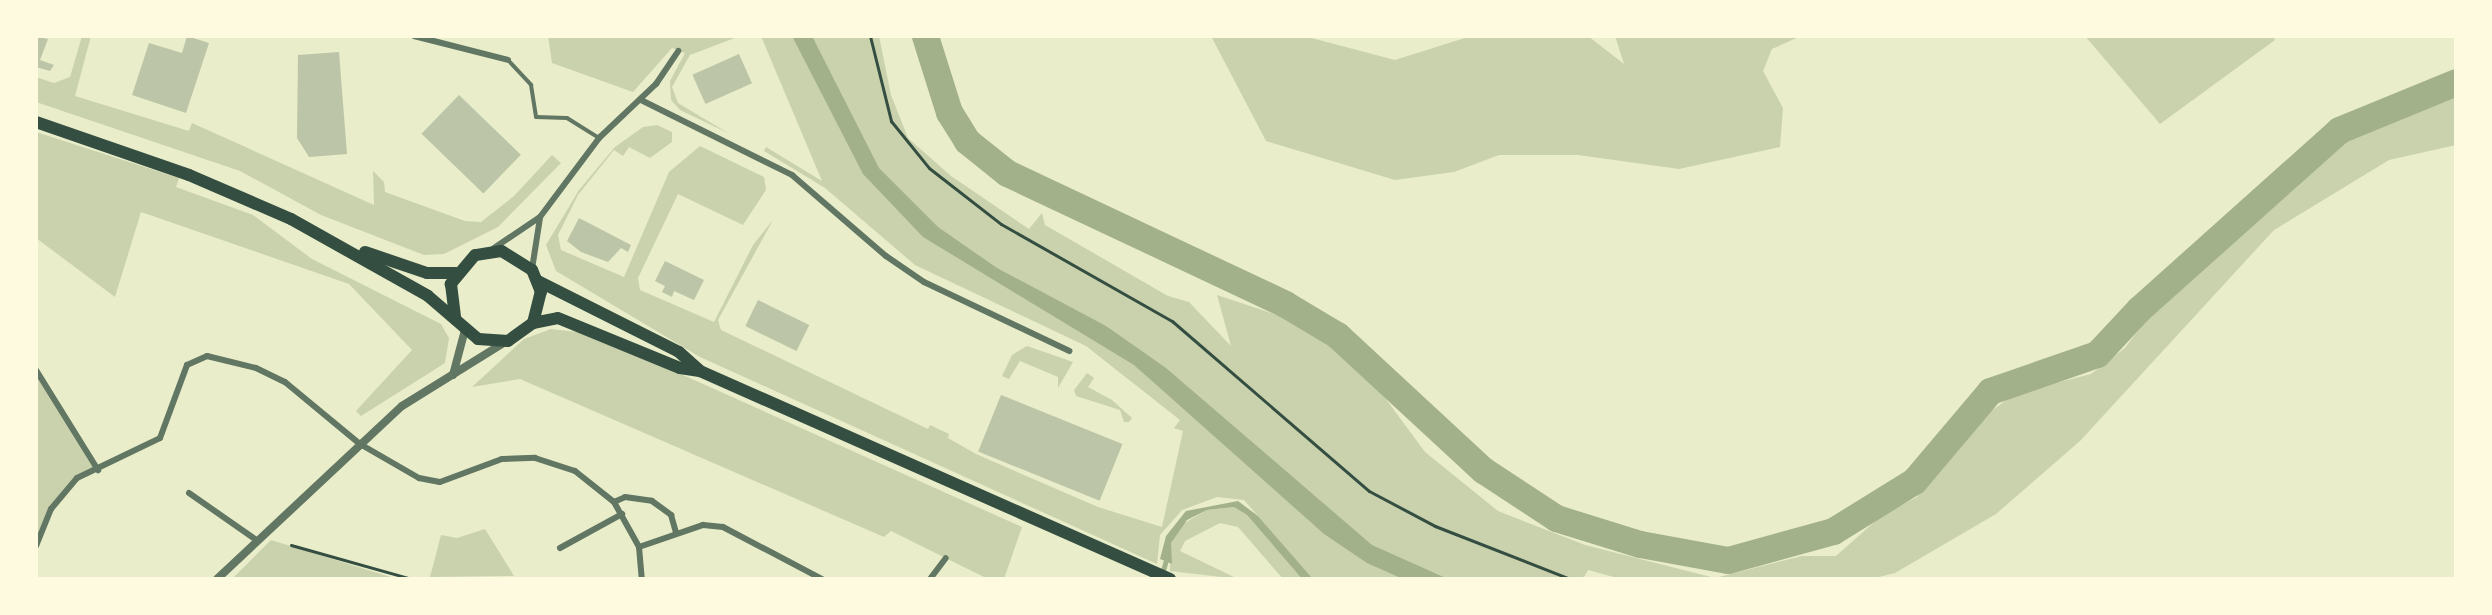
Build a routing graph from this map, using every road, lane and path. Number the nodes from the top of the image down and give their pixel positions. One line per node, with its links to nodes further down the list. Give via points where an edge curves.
1 (414, 36): 4 (street)
2 (870, 36): 39 (path, via 891,121 938,176 1001,224 1172,321 1369,490 1435,526)
3 (678, 51): 5 (street)
4 (508, 60): 7 (lane, via 531,85 536,117 567,118)
5 (641, 100): 7 (street); 17 (street, via 792,175 886,256 924,282)
6 (36, 122): 9 (highway, via 189,175)
7 (599, 138): 8 (street)
8 (540, 217): 10 (street); 12 (street)
9 (336, 242): 11 (highway, via 427,273); 13 (highway, via 428,296)
10 (488, 252): 11 (highway); 12 (highway, via 513,255)
11 (456, 273): 13 (highway, via 450,296)
12 (535, 275): 14 (highway, via 539,309); 19 (highway, via 679,351)
13 (455, 319): 15 (highway)
14 (533, 323): 16 (highway); 19 (highway, via 558,318 680,368)
15 (465, 330): 16 (highway, via 492,342); 20 (street, via 461,360)
16 (508, 340): 20 (street)
17 (1069, 351)
18 (36, 370): 22 (street)
19 (700, 370): 33 (highway)
20 (453, 375): 21 (street, via 402,405)
21 (360, 444): 22 (street, via 285,382 256,368 207,356 187,365 160,438); 24 (street, via 394,467 440,483 502,459 556,463); 27 (street)
22 (98, 470): 29 (street, via 64,491)
23 (189, 493): 27 (street)
24 (614, 502): 25 (street); 26 (street, via 625,497 652,501 671,515)
25 (622, 514): 30 (street); 31 (street)
26 (676, 532): 30 (street); 37 (street, via 723,527)
27 (255, 539): 34 (street)
28 (291, 545): 35 (path)
29 (36, 546)
30 (639, 547): 36 (street)
31 (560, 548)
32 (946, 558): 38 (street)
33 (1168, 578)
34 (217, 579)
35 (412, 579)
36 (642, 579)
37 (822, 579)
38 (930, 579)
39 (1570, 579)

